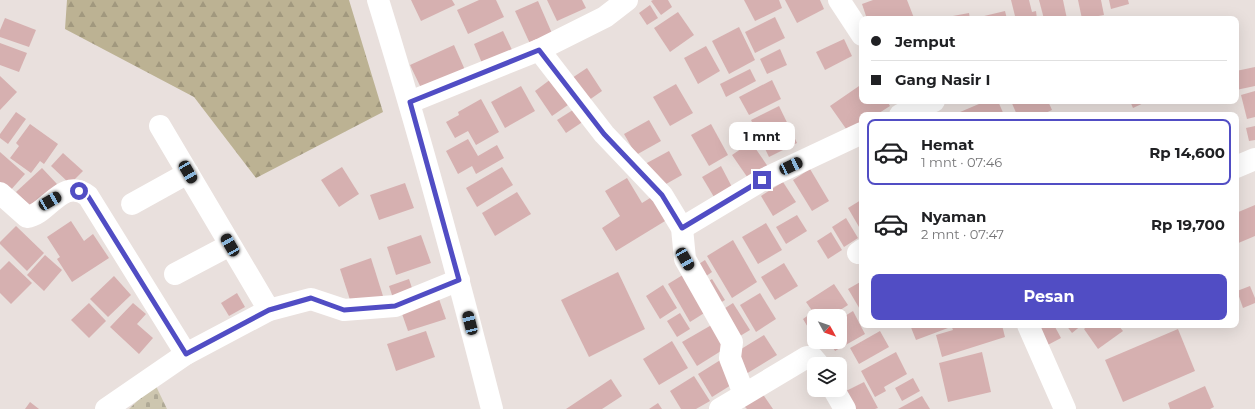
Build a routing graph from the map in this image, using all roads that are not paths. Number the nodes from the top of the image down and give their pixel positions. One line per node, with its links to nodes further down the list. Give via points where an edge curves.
1 (378, 0): 6 (street)
2 (627, 0): 5 (street, via 605,17)
3 (839, 0): 4 (street)
4 (859, 30)
5 (539, 50): 6 (street); 16 (street, via 604,134 662,195)
6 (410, 102): 19 (street)
7 (926, 104): 8 (street)
8 (909, 110)
9 (160, 126): 13 (street)
10 (859, 134): 16 (street, via 762,180)
11 (1255, 159): 12 (street)
12 (1239, 166)
13 (188, 172): 15 (street); 17 (street)
14 (2, 198): 22 (street, via 27,217 33,216 64,193 79,191 88,196)
15 (132, 204)
16 (682, 228): 24 (street, via 685,259 732,342 730,358)
17 (230, 245): 18 (street); 20 (street)
18 (175, 274)
19 (459, 280): 20 (street, via 395,306 344,310 311,298); 27 (street)
20 (269, 310): 22 (street)
21 (1029, 328): 30 (street)
22 (186, 354): 26 (street)
23 (807, 357): 24 (street)
24 (744, 394): 28 (street)
25 (838, 397): 29 (street)
26 (106, 409)
27 (492, 409)
28 (720, 409)
29 (845, 409)
30 (1065, 409)

